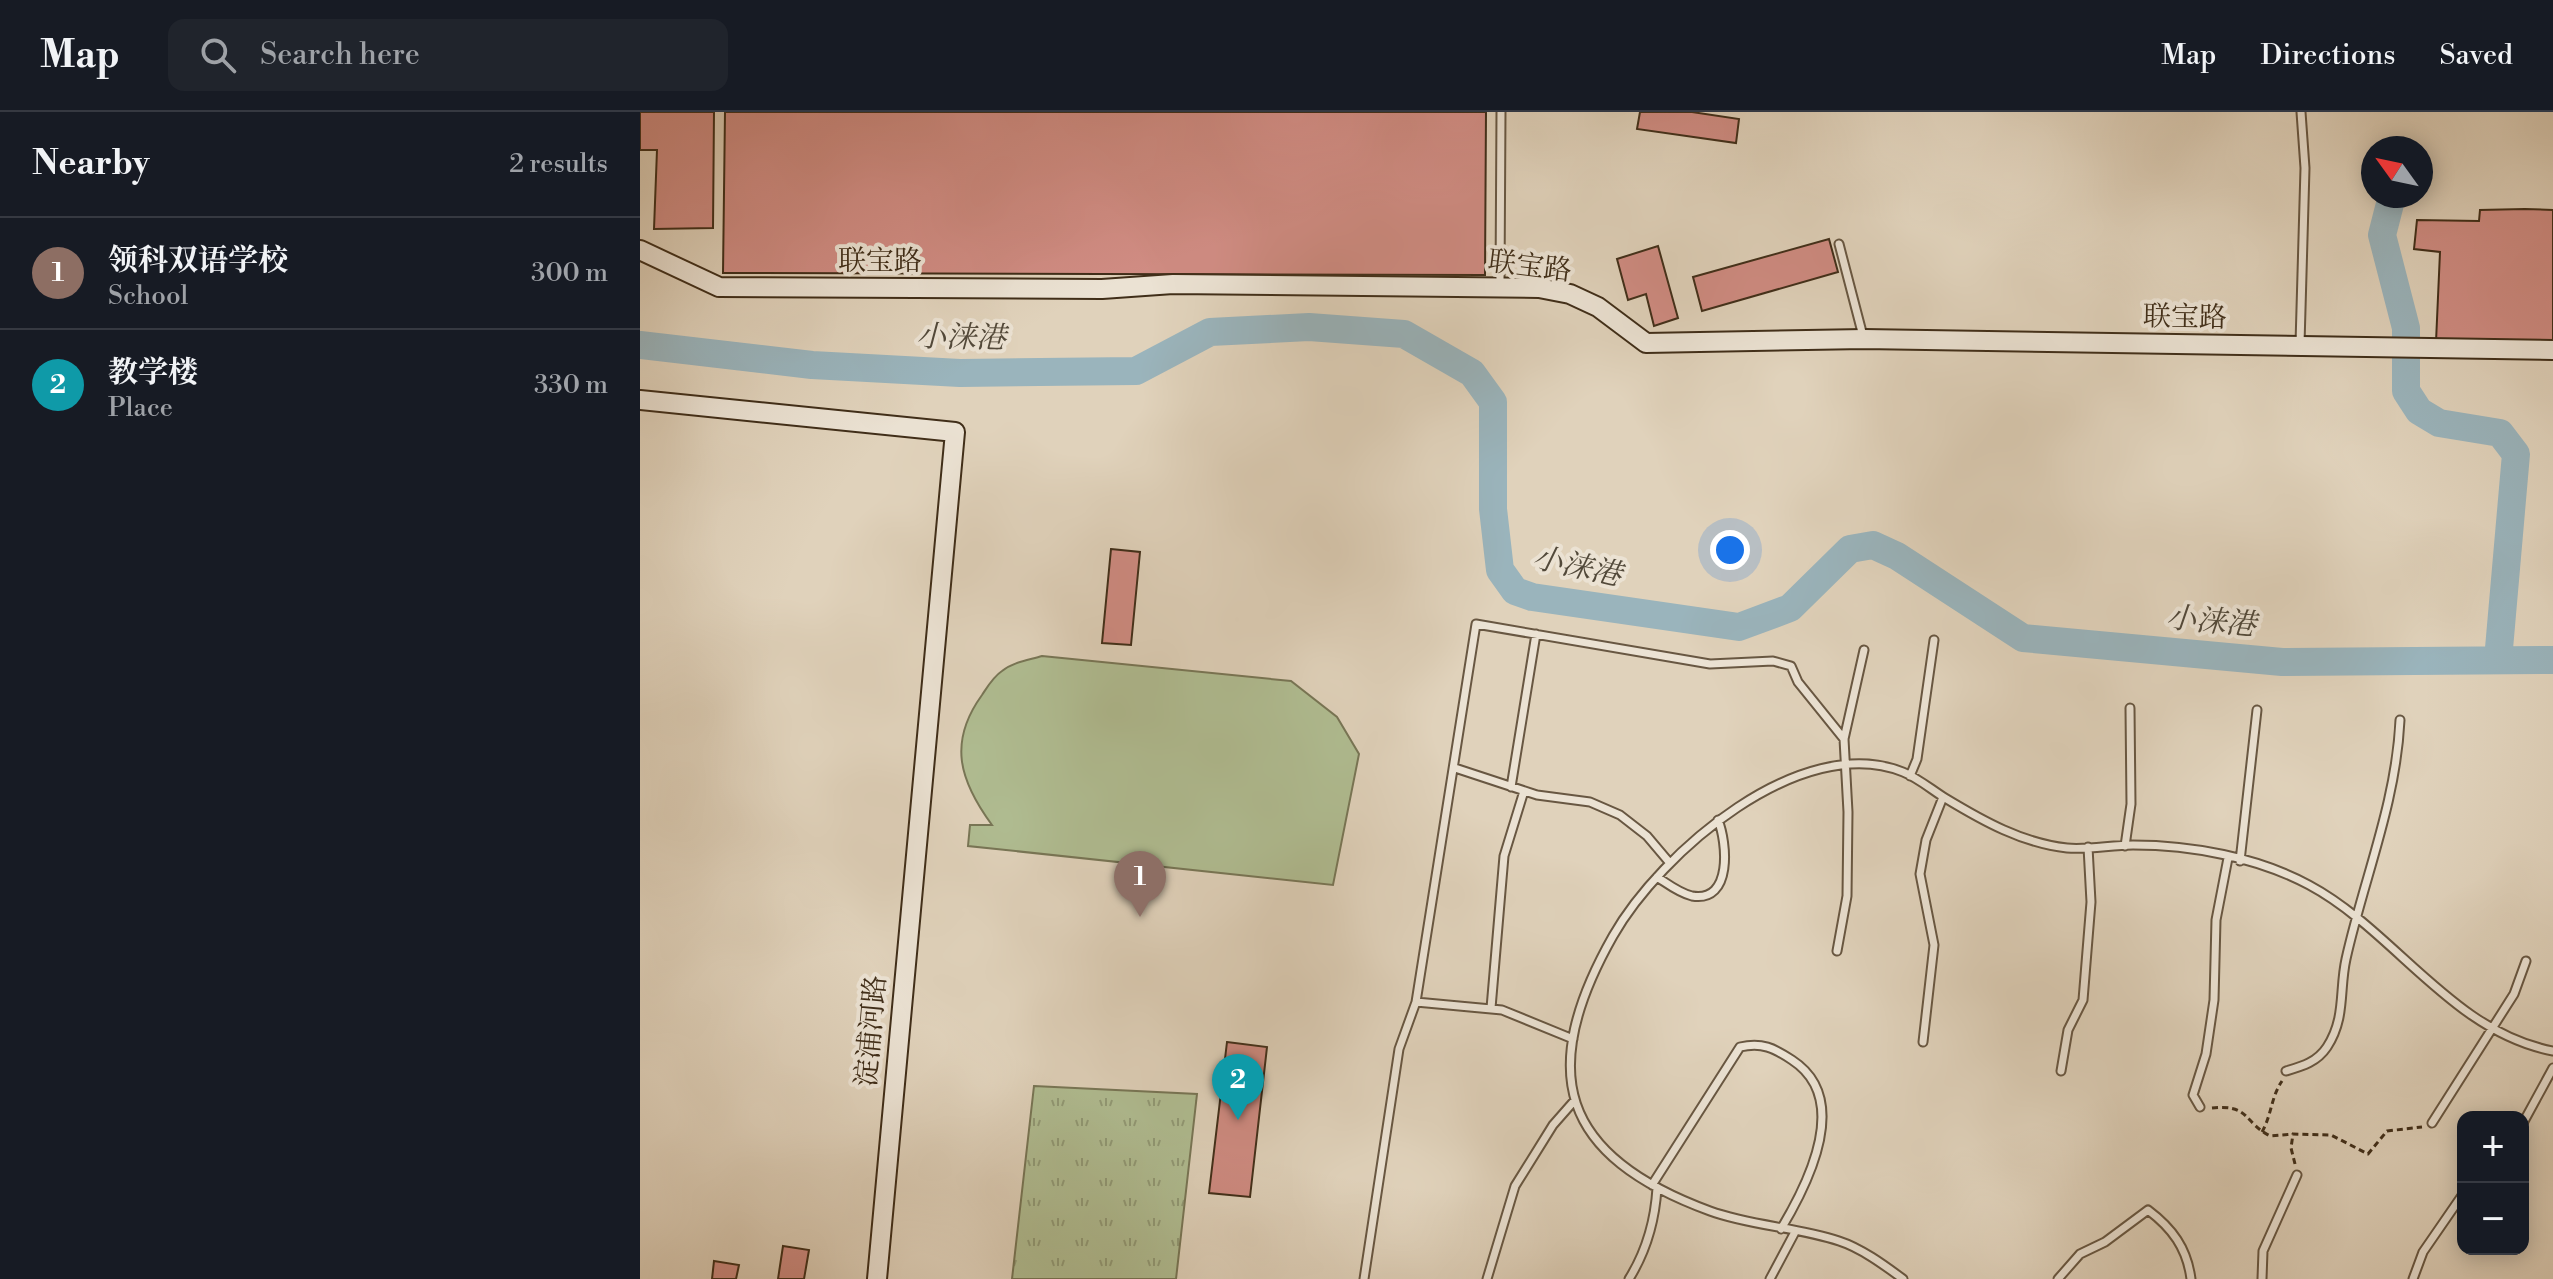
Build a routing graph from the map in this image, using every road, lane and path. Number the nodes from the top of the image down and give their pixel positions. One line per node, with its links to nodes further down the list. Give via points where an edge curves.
1 (1501, 112): 5 (lane)
2 (2301, 112): 7 (lane, via 2305,168)
3 (1839, 244): 6 (lane)
4 (640, 250): 5 (street, 联宝路, via 719,287)
5 (1500, 287): 6 (street, 联宝路, via 1570,294 1598,307 1646,343)
6 (1864, 339): 7 (street, 联宝路)
7 (2300, 346): 8 (street, 联宝路)
8 (2553, 350)
9 (640, 400): 53 (street, 淀浦河路, via 955,432)
10 (1536, 634): 16 (lane, via 1710,664 1773,661 1791,666); 18 (lane, via 1476,624); 20 (lane)
11 (1934, 640): 19 (lane)
12 (1864, 650): 16 (lane)
13 (2130, 708): 24 (lane, via 2131,804)
14 (2257, 710): 27 (lane)
15 (2400, 720): 30 (lane, via 2386,818)
16 (1844, 739): 17 (lane)
17 (1846, 766): 19 (lane, via 1868,763); 23 (lane, via 1823,768 1768,790); 31 (lane, via 1847,896)
18 (1455, 768): 20 (lane); 33 (lane)
19 (1910, 776): 22 (lane)
20 (1511, 787): 21 (lane)
21 (1524, 791): 28 (lane, via 1590,802 1620,815); 34 (lane, via 1504,856)
22 (1943, 797): 25 (lane, via 2024,839); 37 (lane, via 1920,874 1934,945)
23 (1718, 820): 28 (lane); 29 (lane, via 1727,861 1720,881 1707,894 1693,896)
24 (2125, 846): 25 (lane); 26 (lane, via 2188,847)
25 (2088, 847): 40 (lane, via 2091,902 2083,1000 2068,1030)
26 (2228, 858): 27 (lane); 43 (lane, via 2216,920 2214,1000 2193,1095)
27 (2240, 861): 30 (lane, via 2312,886)
28 (1669, 862): 29 (lane)
29 (1657, 877): 36 (lane, via 1616,931 1582,995)
30 (2356, 920): 35 (lane, via 2438,990); 41 (lane, via 2345,963 2341,1020 2317,1060)
31 (1837, 951)
32 (2526, 961): 35 (lane)
33 (1416, 1002): 34 (lane); 54 (lane, via 1399,1049)
34 (1491, 1008): 36 (lane)
35 (2495, 1028): 38 (lane); 45 (lane)
36 (1573, 1039): 42 (lane)
37 (1923, 1042)
38 (2553, 1051)
39 (2553, 1068): 44 (lane)
40 (2061, 1071)
41 (2286, 1071): 46 (path)
42 (1575, 1100): 49 (lane, via 1596,1141 1618,1166); 55 (lane, via 1515,1186)
43 (2200, 1107): 46 (path, via 2242,1110)
44 (2529, 1112)
45 (2432, 1123): 47 (path, via 2387,1131 2368,1154 2331,1135)
46 (2262, 1132): 47 (path)
47 (2293, 1134): 48 (path)
48 (2297, 1175): 61 (lane, via 2263,1251)
49 (1655, 1186): 51 (lane, via 1712,1212); 51 (lane, via 1740,1047 1772,1047 1800,1065 1824,1117 1808,1176); 56 (lane, via 1649,1238)
50 (2457, 1203): 62 (lane, via 2423,1252)
51 (1781, 1229): 52 (lane)
52 (1795, 1232): 57 (lane); 58 (lane, via 1841,1241)
53 (877, 1279)
54 (1364, 1279)
55 (1487, 1279)
56 (1629, 1279)
57 (1770, 1279)
58 (1903, 1279)
59 (2058, 1279): 60 (lane, via 2080,1254 2148,1210 2177,1238)
60 (2191, 1279)
61 (2262, 1279)
62 (2413, 1279)

